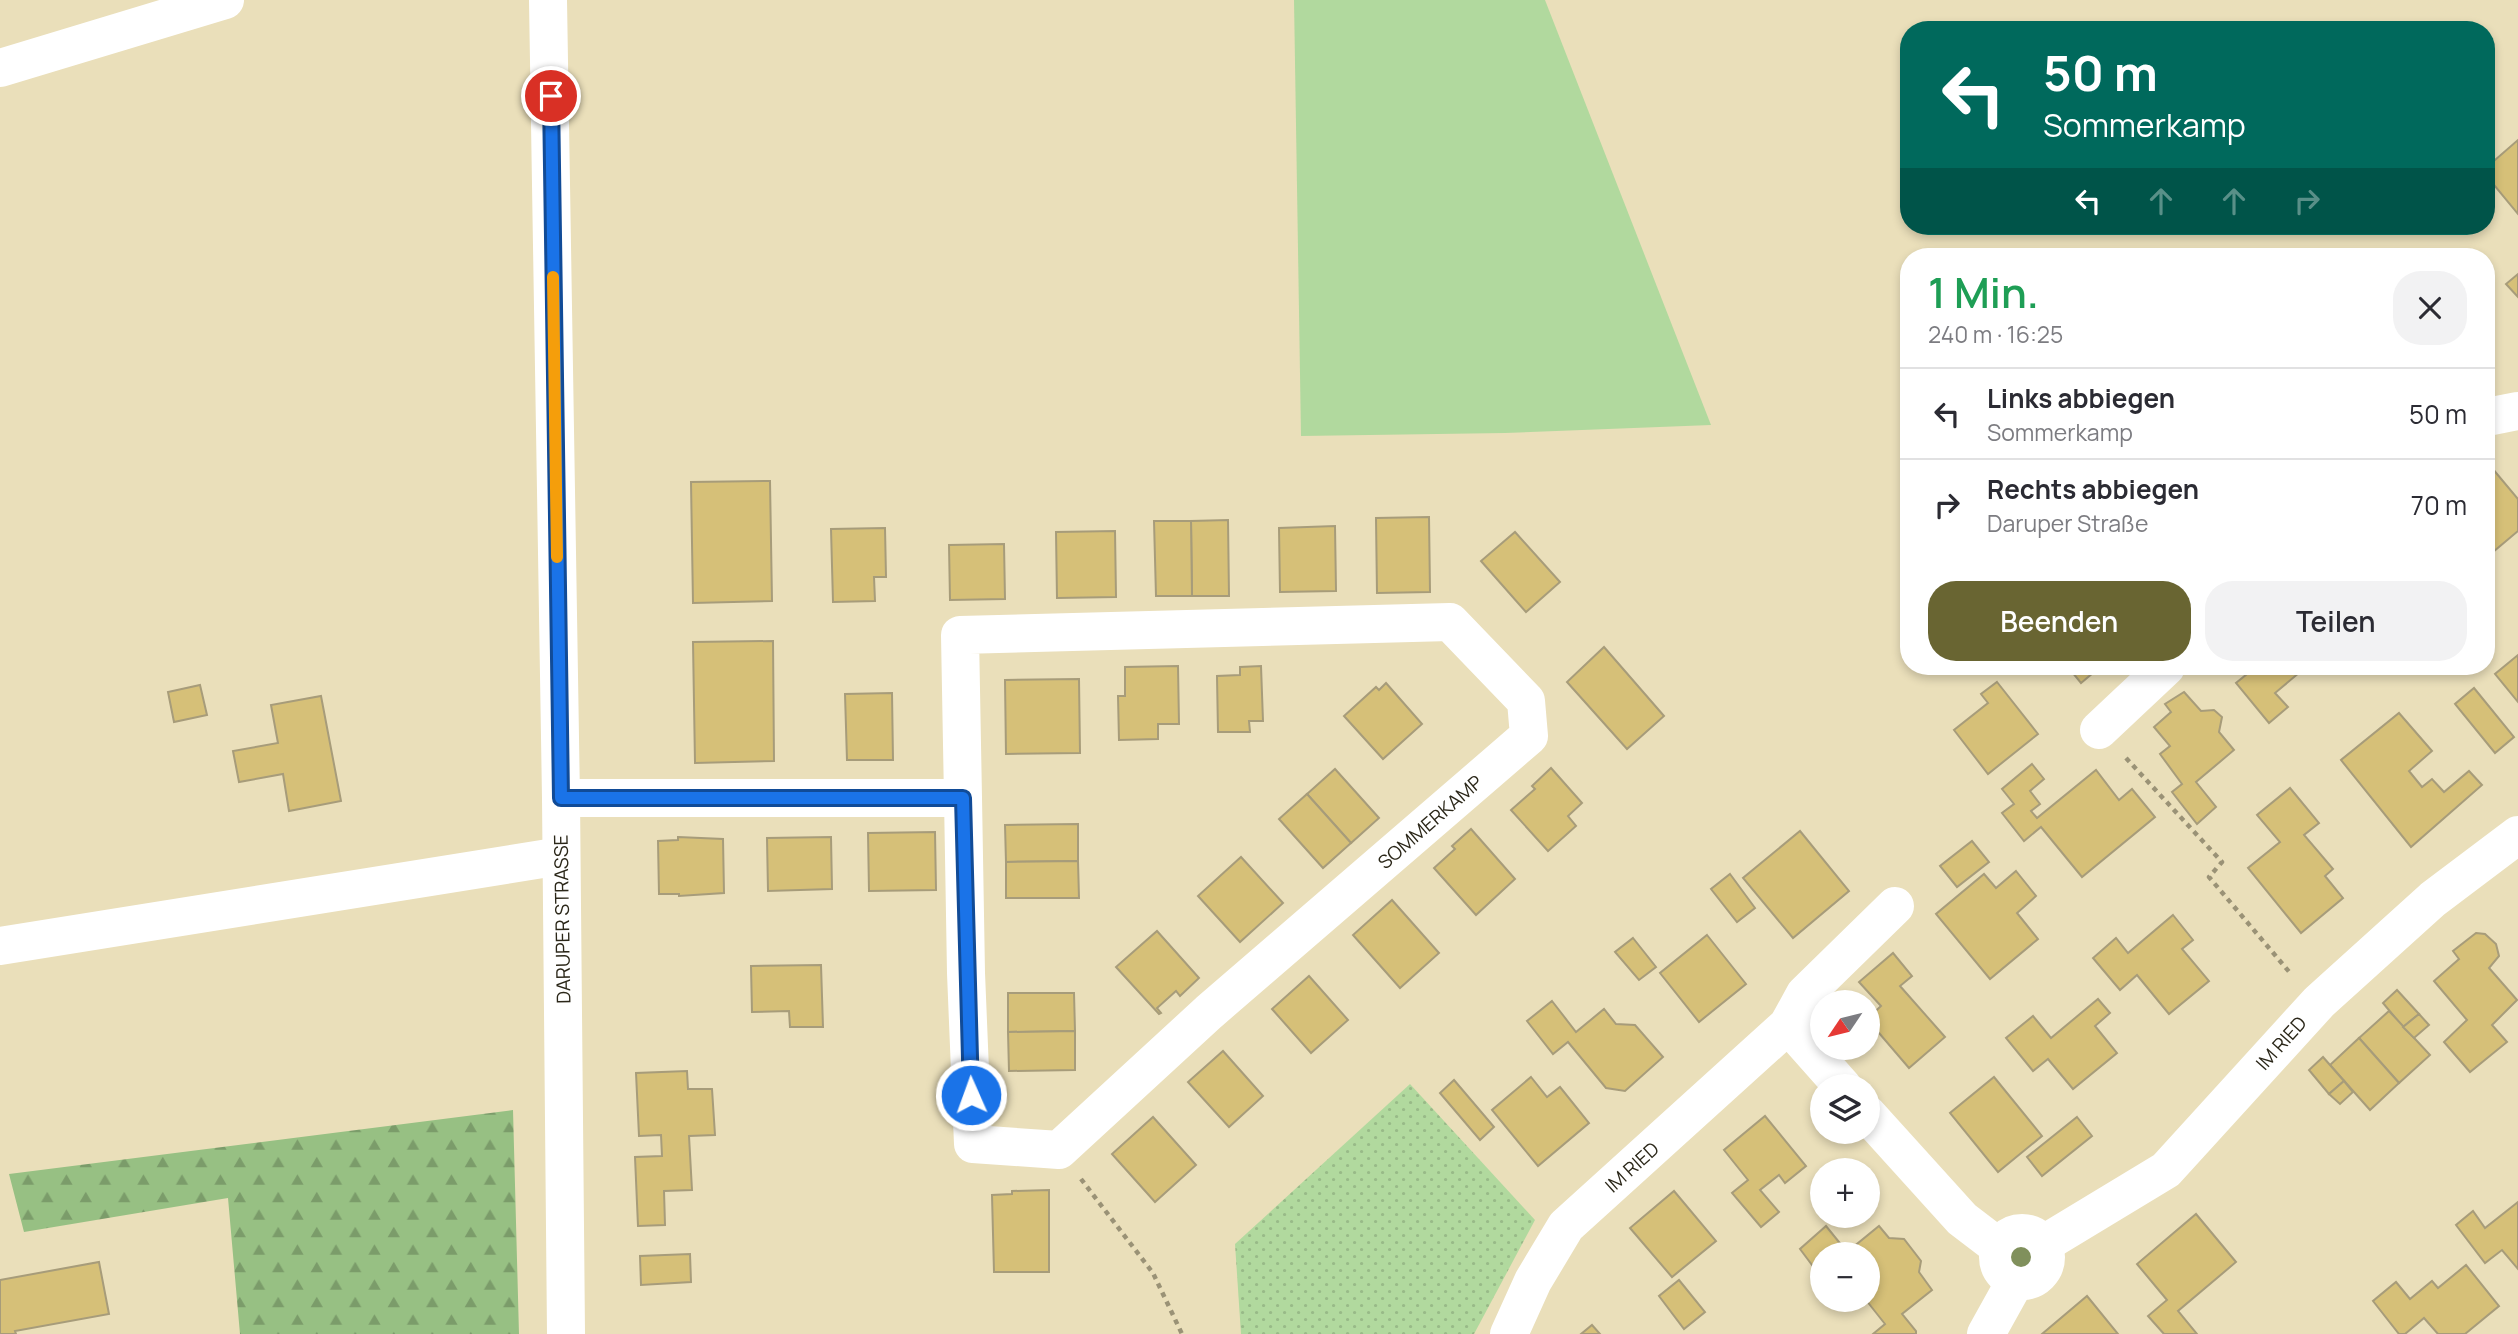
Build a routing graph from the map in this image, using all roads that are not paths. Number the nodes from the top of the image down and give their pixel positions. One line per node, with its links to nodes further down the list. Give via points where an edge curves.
1 (225, 0): 3 (street)
2 (548, 0): 8 (street, DARUPER STRASSE)
3 (0, 68)
4 (2518, 411): 5 (street)
5 (2495, 416)
6 (2157, 675): 7 (street)
7 (2099, 730)
8 (561, 798): 9 (street); 11 (street, DARUPER STRASSE)
9 (963, 798): 9 (street, SOMMERKAMP, via 973,1144 1059,1150 1209,1012 1529,736 1526,701 1450,622 960,635)
10 (2518, 835): 17 (street, IM RIED, via 2433,899 2319,1002 2166,1170 2042,1245 2025,1233 2014,1234 2005,1240)
11 (561, 856): 13 (street); 18 (street, DARUPER STRASSE)
12 (1895, 906): 14 (street, IM RIED, via 1805,994)
13 (0, 946)
14 (1788, 1025): 15 (street); 19 (street, IM RIED, via 1566,1226 1533,1281)
15 (1831, 1074)
16 (1880, 1128): 17 (street)
17 (2008, 1264): 20 (street)
18 (566, 1334)
19 (1509, 1334)
20 (1986, 1334)

